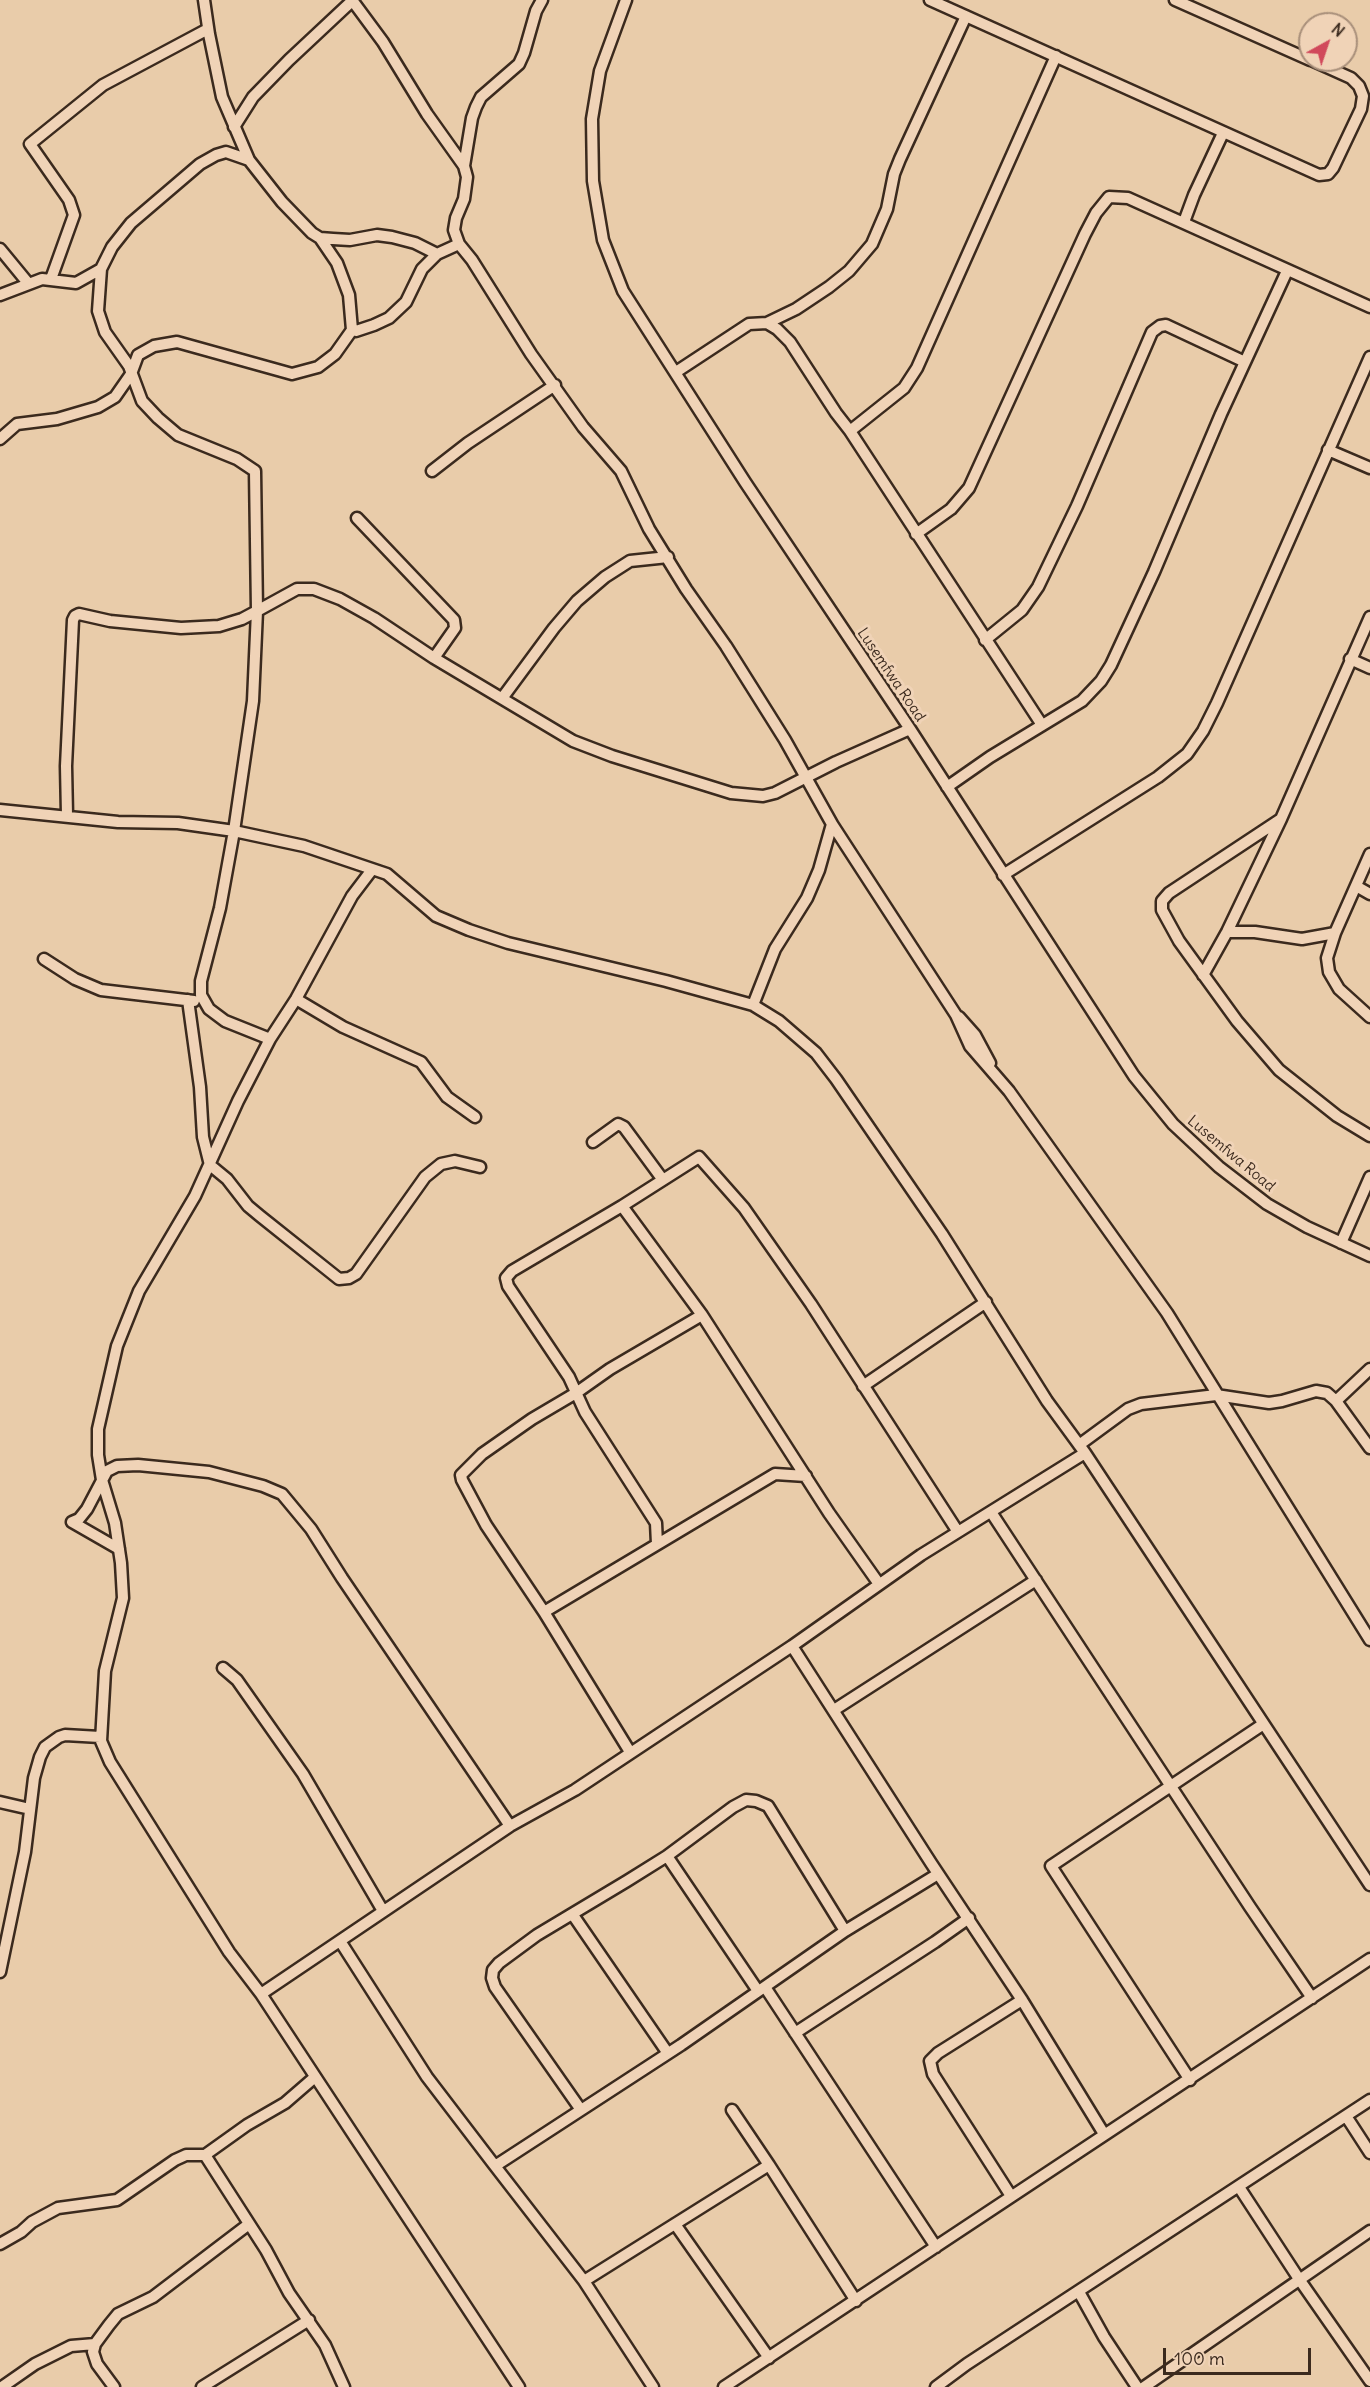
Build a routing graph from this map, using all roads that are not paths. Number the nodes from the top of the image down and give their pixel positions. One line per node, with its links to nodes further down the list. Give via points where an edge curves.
1 (204, 0): 8 (street)
2 (353, 0): 12 (street, via 253,98); 15 (street)
3 (542, 0): 15 (street, via 519,64 481,97 476,107)
4 (626, 0): 31 (street, Lusemfwa Road, via 600,71 592,119 593,181 603,240 623,291)
5 (930, 0): 7 (street)
6 (1175, 0): 9 (street)
7 (966, 16): 10 (street); 27 (street, via 900,159 887,209 872,244 829,287)
8 (208, 29): 12 (street, via 222,97); 23 (street, via 103,85 30,144 69,200 74,215)
9 (1298, 55)
10 (1056, 56): 13 (street); 34 (street, via 917,368 904,388)
11 (1337, 72): 13 (street, via 1351,78 1363,96 1361,109 1328,174 1319,175)
12 (234, 127): 14 (street)
13 (1224, 133): 16 (street)
14 (249, 160): 17 (street, via 282,202); 21 (street, via 225,152 200,165 131,223 106,255)
15 (464, 166): 18 (street, via 464,199 454,230)
16 (1184, 222): 22 (street); 40 (street, via 1128,198 1114,196 1105,200 1085,234 969,488 951,509)
17 (321, 238): 20 (street, via 350,240 377,235 415,243); 28 (street, via 337,263 349,295)
18 (459, 244): 20 (street); 33 (street)
19 (0, 249): 24 (street)
20 (437, 254): 28 (street, via 422,269 406,302 389,318)
21 (101, 269): 23 (street, via 76,283); 32 (street, via 98,311 105,332 126,360)
22 (1287, 271): 26 (street); 30 (street)
23 (51, 279): 24 (street)
24 (28, 283): 25 (street)
25 (0, 295)
26 (1370, 307)
27 (767, 323): 31 (street, via 749,324); 34 (street, via 790,342)
28 (352, 330): 32 (street, via 335,354 318,367 292,374 177,342 153,346 138,355)
29 (1370, 357): 36 (street)
30 (1245, 362): 44 (street, via 1166,325 1152,332 1038,586 1022,609); 49 (street, via 1111,665 1094,691)
31 (676, 372): 50 (street, Lusemfwa Road)
32 (131, 374): 35 (street, via 115,397 98,407 57,419 17,424); 42 (street, via 142,401 178,435 237,459 255,471)
33 (555, 385): 38 (street); 41 (street, via 583,427 621,471)
34 (850, 431): 40 (street)
35 (0, 439)
36 (1328, 450): 37 (street); 60 (street, via 1217,703 1187,754 1158,777)
37 (1370, 468)
38 (432, 471)
39 (357, 518): 45 (street, via 454,620 455,628)
40 (916, 534): 44 (street)
41 (668, 557): 48 (street, via 630,561 605,577 554,628); 51 (street)
42 (257, 611): 45 (street, via 297,590 314,589 340,598); 54 (street, via 219,626 181,628 75,616); 57 (street, via 253,700)
43 (1370, 617): 46 (street)
44 (985, 640): 49 (street)
45 (434, 657): 48 (street)
46 (1350, 659): 47 (street); 55 (street)
47 (1370, 668)
48 (503, 697): 51 (street, via 573,741 732,793 775,794)
49 (1042, 725): 52 (street)
50 (910, 729): 51 (street); 52 (street, Lusemfwa Road)
51 (806, 778): 56 (street)
52 (947, 787): 60 (street, Lusemfwa Road)
53 (0, 810): 54 (street)
54 (67, 815): 57 (street)
55 (1281, 819): 63 (street); 66 (street, via 1162,901 1162,910)
56 (832, 824): 70 (street, via 807,898 775,949); 88 (street, via 956,1015 970,1046 992,1069 1167,1313)
57 (234, 831): 59 (street, via 304,846); 69 (street, via 201,981)
58 (1370, 854): 61 (street)
59 (371, 870): 67 (street, via 333,929); 70 (street, via 387,874 436,916 469,930)
60 (1003, 875): 81 (street, Lusemfwa Road, via 1134,1076 1173,1124 1267,1204)
61 (1356, 886): 62 (street); 64 (street)
62 (1370, 894)
63 (1227, 932): 64 (street, via 1302,939); 66 (street)
64 (1335, 933): 71 (street, via 1327,958 1329,972 1340,989)
65 (44, 959): 68 (street, via 101,990)
66 (1203, 975): 74 (street, via 1237,1022 1280,1070 1337,1116)
67 (296, 999): 72 (street); 73 (street, via 343,1027 421,1062 447,1097)
68 (188, 1000): 69 (street); 76 (street, via 203,1137)
69 (204, 1002): 72 (street, via 225,1021)
70 (753, 1005): 83 (street, via 816,1053 837,1078)
71 (1370, 1017)
72 (270, 1039): 76 (street)
73 (475, 1117)
74 (1370, 1136)
75 (593, 1142): 79 (street, via 618,1124 624,1127)
76 (210, 1166): 77 (street, via 227,1179 254,1211 339,1279 356,1274 425,1177 441,1164 455,1161); 93 (street, via 139,1291 117,1346 98,1430)
77 (480, 1167)
78 (1370, 1177): 81 (street)
79 (663, 1180): 80 (street); 86 (street, via 702,1158 744,1208)
80 (622, 1206): 84 (street); 87 (street, via 506,1278)
81 (1341, 1242): 82 (street, Lusemfwa Road)
82 (1370, 1256)
83 (986, 1302): 86 (street); 91 (street, via 1047,1401)
84 (702, 1315): 87 (street, via 610,1368); 92 (street)
85 (1370, 1369): 89 (street)
86 (862, 1386): 96 (street)
87 (576, 1393): 95 (street); 102 (street, via 502,1439 461,1475 486,1525)
88 (1216, 1395): 89 (street, via 1269,1403 1316,1391 1327,1393); 91 (street, via 1128,1408); 103 (street)
89 (1336, 1401): 90 (street)
90 (1370, 1448)
91 (1082, 1449): 94 (street); 107 (street)
92 (806, 1476): 97 (street, via 775,1474); 101 (street)
93 (102, 1479): 99 (street); 99 (street, via 87,1509 72,1522); 113 (street, via 117,1466 138,1465 209,1472 282,1494 311,1529)
94 (991, 1512): 96 (street); 100 (street)
95 (656, 1523): 97 (street); 98 (street)
96 (958, 1532): 101 (street)
97 (678, 1533): 98 (street)
98 (657, 1544): 102 (street)
99 (119, 1549): 108 (street, via 123,1598 105,1671)
100 (1036, 1580): 106 (street); 110 (street)
101 (879, 1584): 104 (street)
102 (544, 1612): 109 (street)
103 (1370, 1640)
104 (792, 1646): 106 (street); 109 (street)
105 (223, 1668): 117 (street, via 237,1680 303,1774)
106 (834, 1710): 115 (street)
107 (1262, 1725): 110 (street); 116 (street)
108 (100, 1737): 112 (street, via 65,1735 52,1740 40,1757); 125 (street, via 110,1762 229,1952)
109 (630, 1752): 113 (street, via 575,1790)
110 (1171, 1786): 126 (street); 131 (street, via 1051,1866)
111 (0, 1802): 112 (street)
112 (30, 1809): 123 (street)
113 (510, 1826): 117 (street)
114 (667, 1856): 118 (street); 120 (street, via 746,1800 768,1806); 124 (street)
115 (939, 1874): 119 (street); 120 (street)
116 (1370, 1885)
117 (383, 1911): 121 (street)
118 (573, 1915): 129 (street); 133 (street, via 499,1963 492,1978)
119 (969, 1918): 127 (street); 128 (street)
120 (845, 1931): 124 (street)
121 (340, 1941): 125 (street); 140 (street, via 427,2077)
122 (1370, 1959): 126 (street)
123 (0, 1972)
124 (761, 1989): 128 (street); 129 (street)
125 (261, 1994): 130 (street)
126 (1312, 1998): 131 (street)
127 (1022, 2000): 136 (street); 142 (street, via 938,2052 930,2061 933,2074)
128 (795, 2032): 147 (street)
129 (667, 2052): 133 (street)
130 (315, 2078): 138 (street, via 285,2103); 160 (street)
131 (1190, 2079): 136 (street)
132 (1370, 2100): 135 (street)
133 (580, 2110): 140 (street)
134 (732, 2110): 139 (street)
135 (1346, 2116): 137 (street); 141 (street)
136 (1104, 2134): 142 (street)
137 (1370, 2153)
138 (206, 2155): 143 (street); 146 (street, via 186,2155 175,2160 117,2200 58,2208)
139 (769, 2165): 144 (street); 151 (street)
140 (495, 2166): 149 (street)
141 (1239, 2187): 148 (street); 150 (street)
142 (1011, 2196): 147 (street)
143 (249, 2224): 152 (street); 153 (street, via 153,2297 118,2314)
144 (675, 2224): 149 (street); 154 (street)
145 (1370, 2231): 148 (street)
146 (0, 2244)
147 (936, 2247): 151 (street)
148 (1299, 2279): 155 (street); 165 (street)
149 (584, 2281): 161 (street)
150 (1079, 2292): 163 (street); 164 (street)
151 (856, 2301): 154 (street)
152 (309, 2320): 158 (street); 159 (street, via 325,2344)
153 (95, 2344): 156 (street, via 71,2346); 157 (street, via 97,2364)
154 (769, 2358): 162 (street)
155 (1370, 2381)
156 (2, 2387)
157 (114, 2387)
158 (202, 2387)
159 (344, 2387)
160 (519, 2387)
161 (653, 2387)
162 (724, 2387)
163 (936, 2387)
164 (1137, 2387)
165 (1144, 2387)

